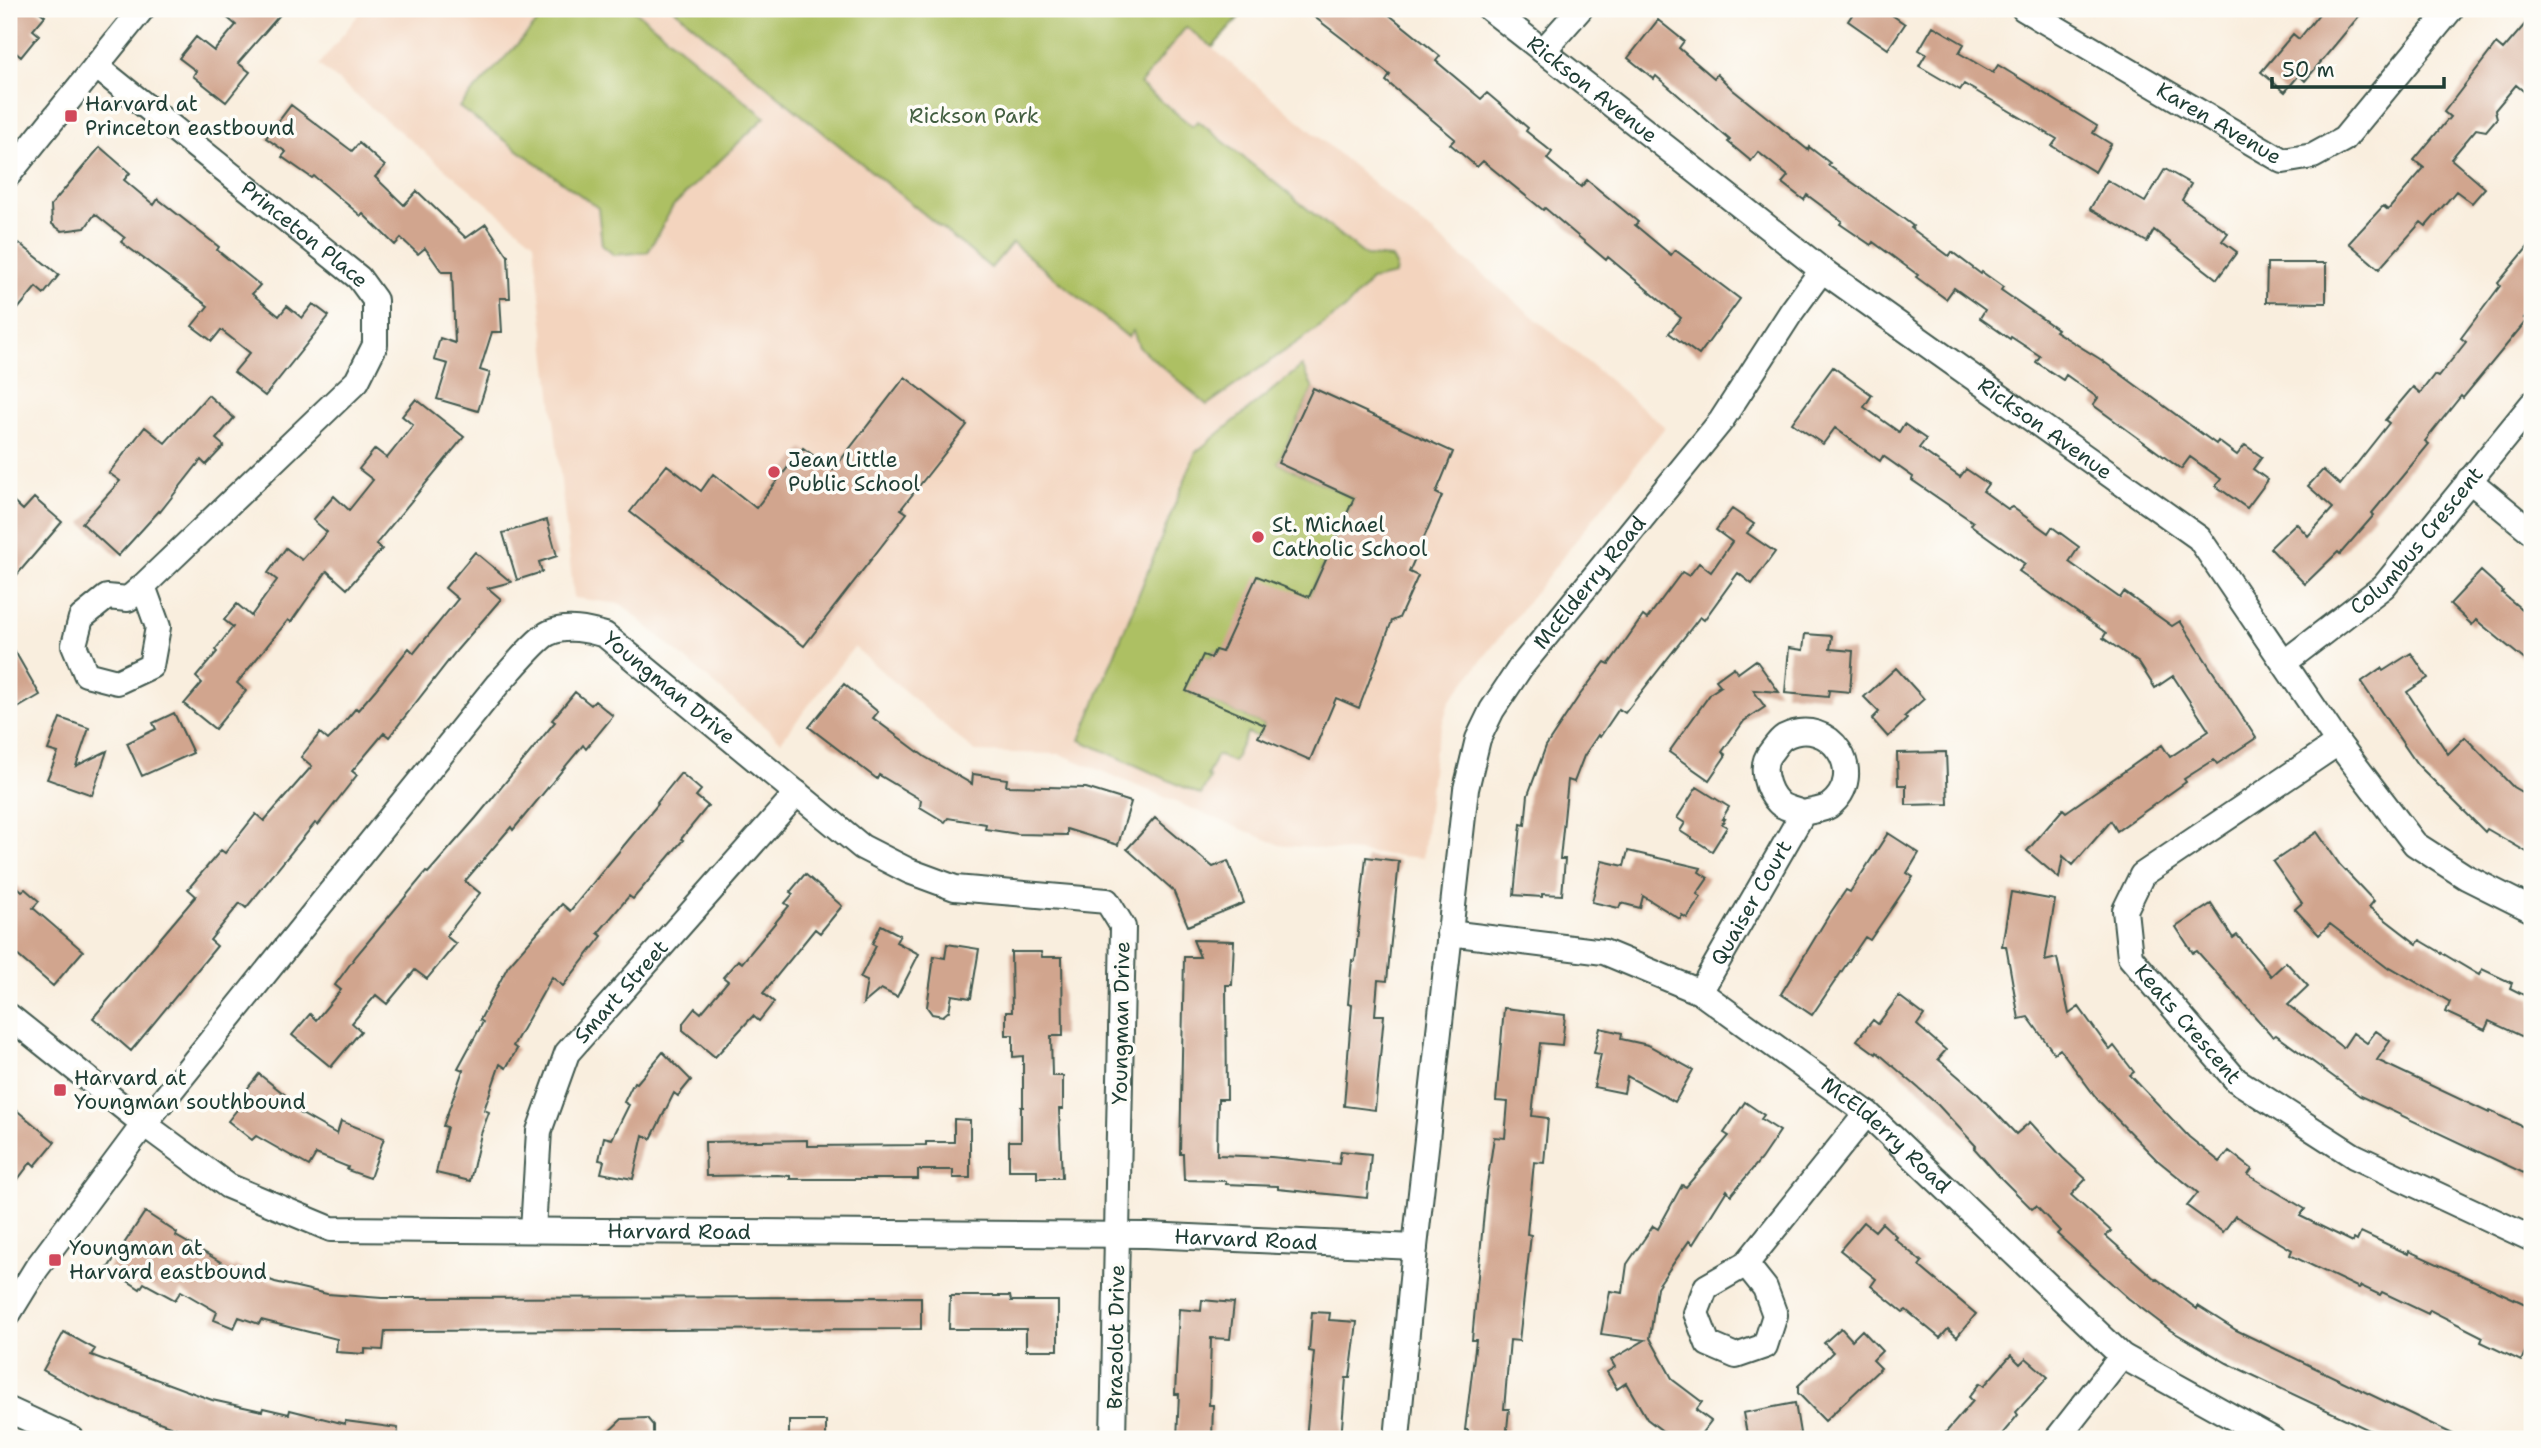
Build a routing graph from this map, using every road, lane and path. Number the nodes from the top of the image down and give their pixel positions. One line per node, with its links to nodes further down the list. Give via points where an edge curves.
1 (142, 9): 7 (street)
2 (1490, 9): 6 (street, Rickson Avenue)
3 (1580, 9): 6 (street)
4 (2451, 9): 5 (street, Karen Avenue, via 2343,139 2313,156 2283,161)
5 (2033, 11)
6 (1543, 51): 9 (street, Rickson Avenue)
7 (96, 65): 8 (street); 13 (street, Princeton Place, via 359,278 375,300 375,345 357,381)
8 (9, 174)
9 (1822, 270): 14 (street, Rickson Avenue, via 2199,538); 19 (street, McElderry Road, via 1721,421 1520,668 1492,710 1478,739 1466,789)
10 (2532, 404): 11 (street, Columbus Crescent)
11 (2469, 480): 12 (street); 14 (street, Columbus Crescent, via 2384,586)
12 (2532, 533)
13 (144, 586)
14 (2285, 662): 15 (street, Rickson Avenue)
15 (2339, 743): 18 (street, Rickson Avenue, via 2415,844 2466,877); 26 (street, Keats Crescent, via 2142,875 2125,910 2130,957 2236,1080 2354,1156)
16 (797, 793): 23 (street, Youngman Drive, via 605,635 569,629 548,633 497,685); 24 (street, Smart Street, via 567,1053 539,1131); 25 (street, Youngman Drive, via 862,847 955,888 1107,901 1123,928)
17 (1803, 813): 20 (street, Quaiser Court)
18 (2532, 910)
19 (1449, 933): 20 (street, McElderry Road, via 1604,952); 27 (street, McElderry Road)
20 (1700, 992): 22 (street, McElderry Road)
21 (9, 1016): 23 (street, Harvard Road)
22 (1867, 1112): 28 (street); 30 (street, McElderry Road)
23 (144, 1124): 24 (street, Harvard Road, via 228,1186 331,1229); 29 (street, Youngman Drive, via 36,1269)
24 (533, 1230): 25 (street, Harvard Road)
25 (1118, 1235): 27 (street, Harvard Road); 33 (street, Brazolot Drive)
26 (2532, 1239)
27 (1415, 1247): 34 (street, McElderry Road)
28 (1746, 1264)
29 (9, 1313)
30 (2122, 1356): 35 (street); 36 (street, McElderry Road)
31 (9, 1410): 32 (street)
32 (72, 1439)
33 (1113, 1439)
34 (1397, 1439)
35 (2057, 1439)
36 (2272, 1439)

